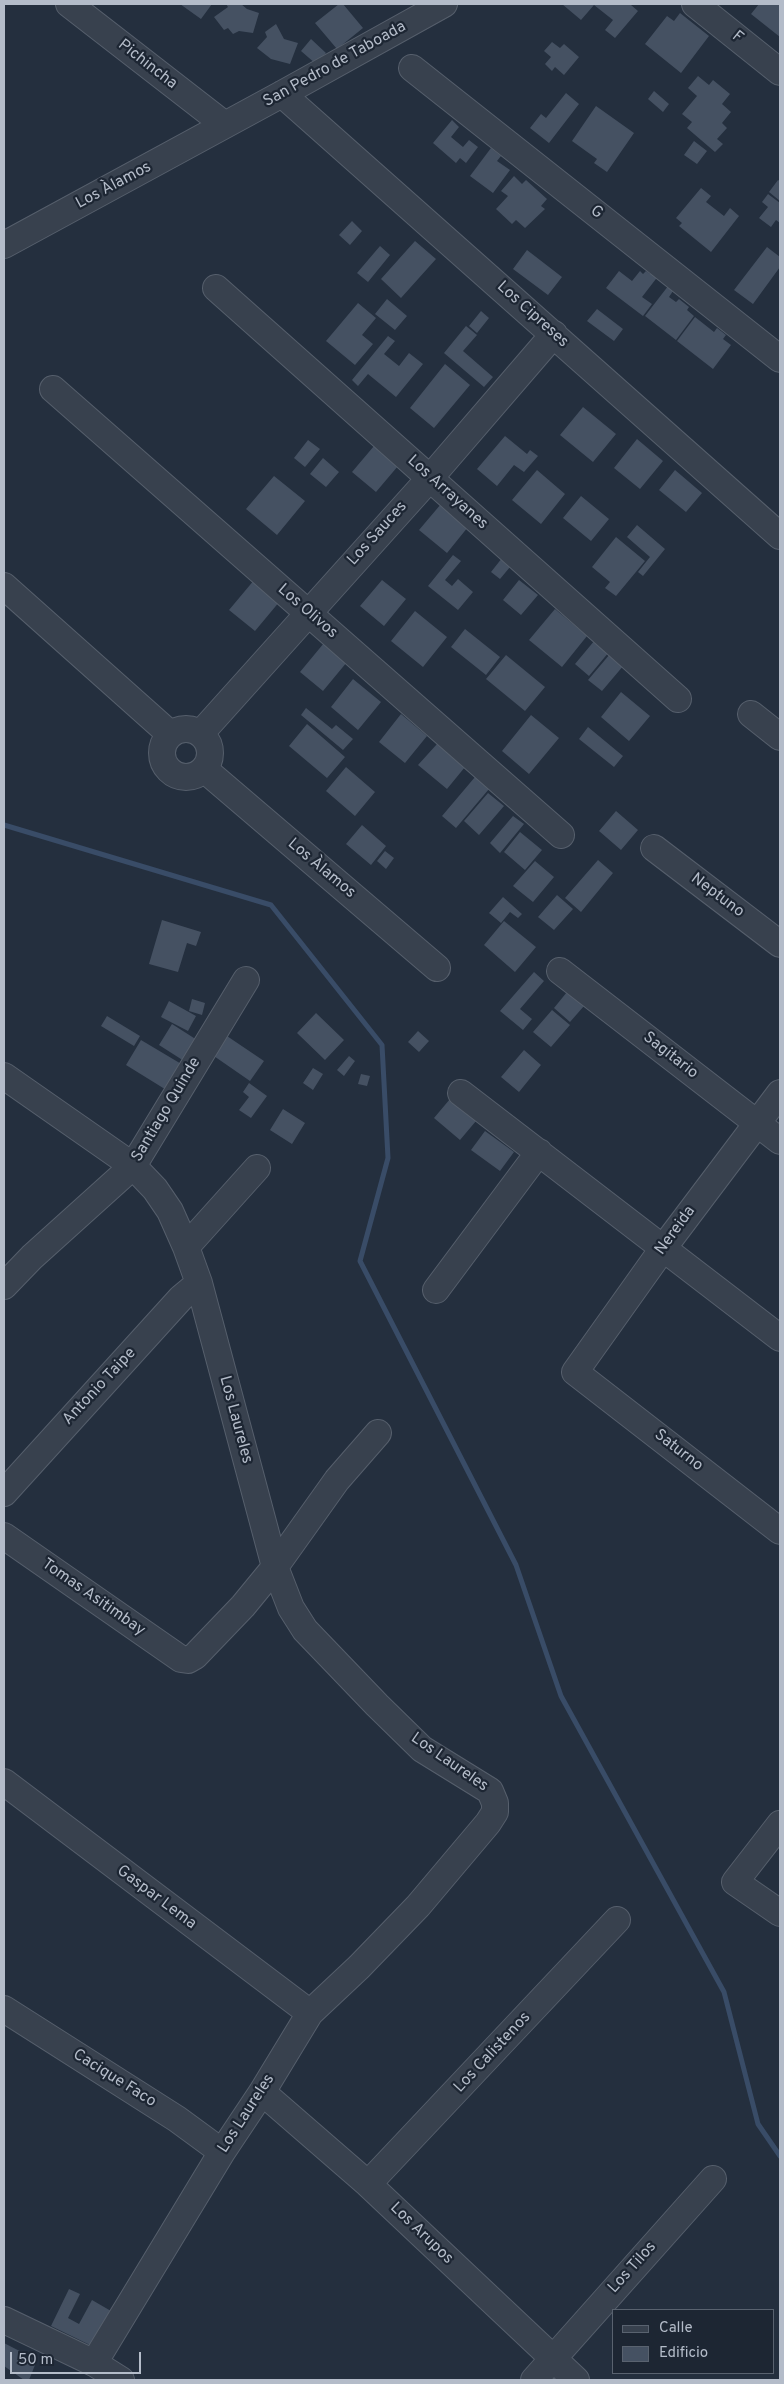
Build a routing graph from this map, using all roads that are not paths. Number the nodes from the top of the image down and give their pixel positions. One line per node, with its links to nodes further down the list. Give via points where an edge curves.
1 (69, 4): 7 (street, Pichincha)
2 (444, 4): 6 (street, San Pedro de Taboada)
3 (695, 4): 5 (street, F)
4 (412, 68): 11 (street, G)
5 (780, 72)
6 (282, 94): 7 (street, San Pedro de Taboada); 10 (street, Los Cipreses)
7 (225, 126): 8 (street, Los Àlamos)
8 (4, 245)
9 (216, 288): 13 (street, Los Arrayanes)
10 (554, 334): 13 (street, Los Sauces); 14 (street, Los Cipreses)
11 (780, 359)
12 (53, 389): 16 (street, Los Olivos)
13 (430, 478): 16 (street, Los Sauces); 17 (street, Los Arrayanes)
14 (780, 536)
15 (4, 586): 20 (street)
16 (308, 612): 19 (street, Los Sauces); 23 (street, Los Olivos)
17 (678, 699)
18 (751, 714): 21 (street)
19 (201, 733): 20 (street, via 185,728); 22 (street, via 211,755)
20 (170, 734): 22 (street, via 162,748 169,770 183,777)
21 (780, 737)
22 (204, 769): 26 (street, Los Àlamos)
23 (561, 835)
24 (654, 848): 25 (street, Neptuno)
25 (780, 944)
26 (437, 968)
27 (560, 971): 32 (street, Sagitario)
28 (246, 980): 35 (street, Santiago Quinde)
29 (4, 1076): 35 (street, Los Laureles)
30 (461, 1093): 34 (street)
31 (780, 1093): 32 (street, Nereida)
32 (757, 1123): 33 (street, Sagitario); 38 (street, Nereida)
33 (780, 1141)
34 (539, 1152): 38 (street); 41 (street)
35 (133, 1166): 37 (street, Los Laureles, via 170,1211); 40 (street, Santiago Quinde)
36 (257, 1168): 37 (street)
37 (186, 1246): 39 (street, Los Laureles)
38 (664, 1247): 42 (street); 43 (street, Nereida)
39 (199, 1283): 45 (street, Antonio Taipe, via 181,1298); 48 (street, Los Laureles)
40 (4, 1286)
41 (436, 1290)
42 (780, 1338)
43 (575, 1372): 46 (street, Saturno)
44 (378, 1433): 48 (street, via 337,1480)
45 (4, 1494)
46 (780, 1531)
47 (4, 1536): 48 (street, Tomas Asitimbay, via 182,1659 188,1660 243,1606)
48 (274, 1567): 54 (street, Los Laureles, via 291,1608 306,1630 377,1706 422,1749 490,1791 495,1803 495,1812 488,1823 418,1906)
49 (4, 1782): 54 (street, Gaspar Lema)
50 (780, 1824): 51 (street, via 735,1882)
51 (780, 1913)
52 (617, 1920): 58 (street, Los Calistenos)
53 (4, 2009): 56 (street, Cacique Faco, via 177,2119)
54 (310, 2013): 55 (street, Los Laureles)
55 (262, 2092): 56 (street, Los Laureles); 58 (street, Los Arupos)
56 (222, 2152): 61 (street, Los Laureles)
57 (713, 2179): 60 (street, Los Tilos)
58 (368, 2184): 60 (street, Los Arupos)
59 (4, 2320): 61 (street)
60 (552, 2359): 63 (street, Los Tilos); 64 (street, Los Arupos)
61 (94, 2363): 62 (street)
62 (121, 2380)
63 (534, 2380)
64 (576, 2380)

